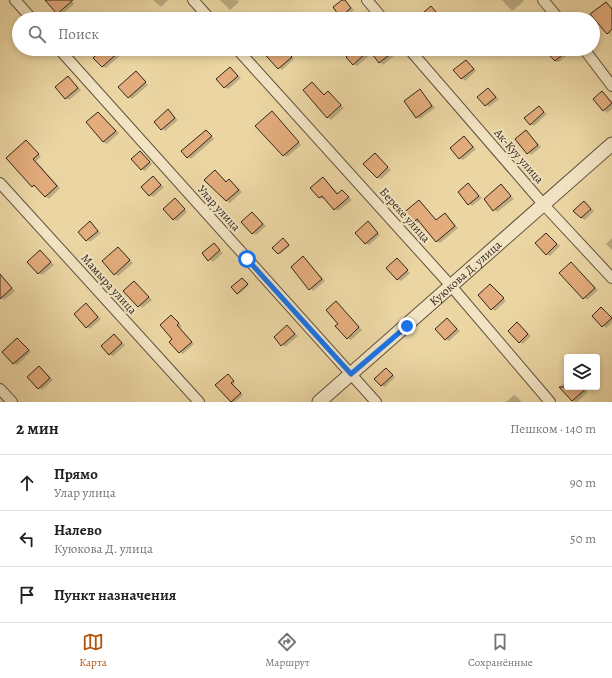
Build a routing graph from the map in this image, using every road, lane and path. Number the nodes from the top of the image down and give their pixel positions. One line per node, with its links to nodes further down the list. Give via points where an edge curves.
1 (15, 0): 5 (street)
2 (193, 0): 6 (street)
3 (367, 0): 7 (street)
4 (543, 0): 8 (street)
5 (26, 12)
6 (204, 12)
7 (377, 12)
8 (553, 12)
9 (65, 56): 19 (street, Улар улица)
10 (243, 56): 18 (street, Береке улица)
11 (415, 56): 16 (street, Ак-Куу улица)
12 (589, 56): 13 (street)
13 (612, 86)
14 (612, 144): 16 (street, Куюкова Д. улица)
15 (0, 183): 22 (street, Мамыра улица)
16 (544, 205): 17 (street, Ак-Куу улица); 18 (street, Куюкова Д. улица)
17 (612, 278)
18 (452, 287): 19 (street, Куюкова Д. улица); 25 (street, Береке улица)
19 (351, 374): 23 (street, Куюкова Д. улица); 24 (street, Улар улица)
20 (0, 389): 21 (street)
21 (12, 402)
22 (198, 402)
23 (320, 402)
24 (376, 402)
25 (550, 402)

